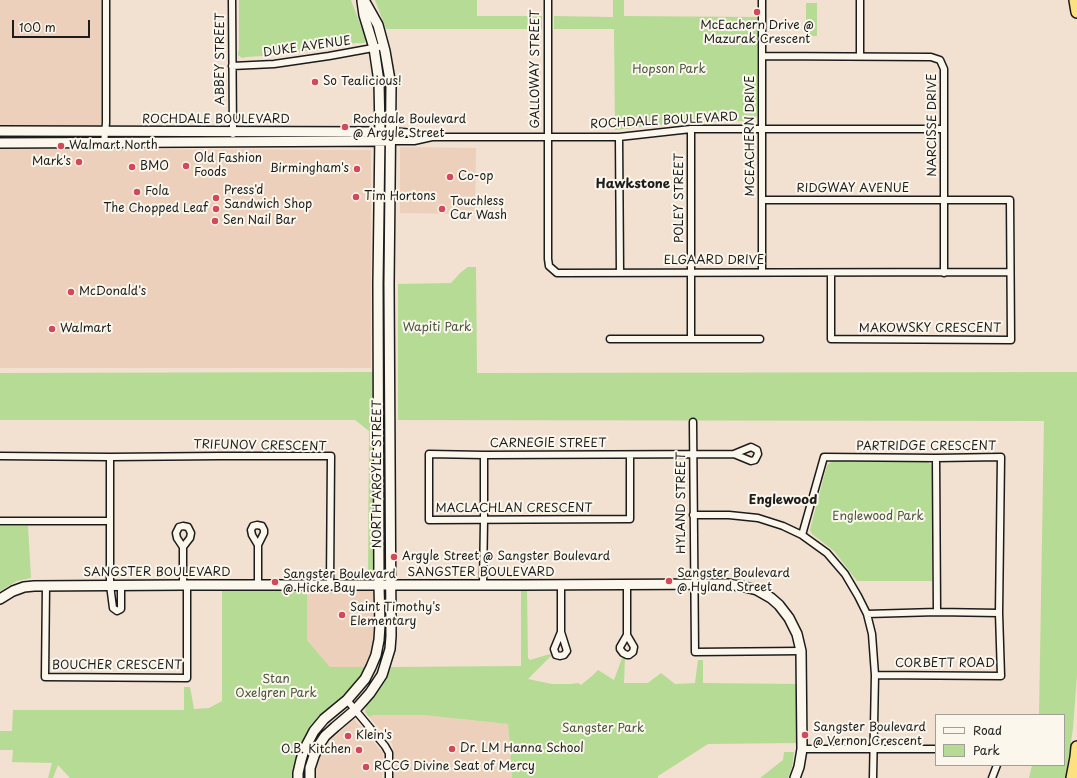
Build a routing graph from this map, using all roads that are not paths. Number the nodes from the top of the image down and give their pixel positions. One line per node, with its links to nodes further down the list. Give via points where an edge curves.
1 (106, 0): 19 (street)
2 (232, 0): 13 (street, ABBEY STREET)
3 (362, 0): 9 (street, NORTH ARGYLE STREET, via 378,25); 10 (street, NORTH ARGYLE STREET)
4 (548, 0): 23 (street, GALLOWAY STREET)
5 (762, 0): 11 (street, MCEACHERN DRIVE)
6 (860, 0): 12 (street)
7 (1075, 0): 8 (highway)
8 (1077, 12)
9 (384, 46): 10 (street, DUKE AVENUE); 18 (street, NORTH ARGYLE STREET, via 391,86)
10 (374, 48): 13 (street, DUKE AVENUE, via 274,64); 21 (street, NORTH ARGYLE STREET, via 378,68)
11 (762, 56): 12 (street, NARCISSE DRIVE); 14 (street, MCEACHERN DRIVE)
12 (860, 56): 16 (street, NARCISSE DRIVE, via 931,57 940,60 944,69)
13 (232, 66): 20 (street, ABBEY STREET)
14 (762, 128): 15 (street, ROCHDALE BOULEVARD); 16 (street, ROCHDALE BOULEVARD); 30 (street, MCEACHERN DRIVE)
15 (691, 129): 24 (street, ROCHDALE BOULEVARD); 35 (street, POLEY STREET)
16 (944, 129): 31 (street, NARCISSE DRIVE)
17 (0, 131): 19 (street, ROCHDALE BOULEVARD)
18 (391, 131): 21 (street, ROCHDALE BOULEVARD); 22 (street, ROCHDALE BOULEVARD); 25 (street, NORTH ARGYLE STREET)
19 (105, 132): 20 (street, ROCHDALE BOULEVARD); 29 (street)
20 (233, 132): 21 (street, ROCHDALE BOULEVARD); 26 (street, ABBEY STREET)
21 (380, 132): 27 (street, NORTH ARGYLE STREET)
22 (432, 137): 23 (street, ROCHDALE BOULEVARD); 25 (street, ROCHDALE BOULEVARD, via 414,141)
23 (547, 137): 24 (street, ROCHDALE BOULEVARD); 34 (street, ELGAARD DRIVE, via 549,266 557,273)
24 (619, 137): 34 (street)
25 (390, 141): 27 (street, ROCHDALE BOULEVARD); 64 (street, NORTH ARGYLE STREET)
26 (233, 142): 27 (street, ROCHDALE BOULEVARD); 29 (street, ROCHDALE BOULEVARD)
27 (380, 142): 63 (street, NORTH ARGYLE STREET)
28 (0, 143): 29 (street, ROCHDALE BOULEVARD)
29 (104, 143)
30 (762, 200): 31 (street, RIDGWAY AVENUE); 32 (street, MCEACHERN DRIVE)
31 (944, 200): 33 (street, MAKOWSKY CRESCENT, via 1010,200); 37 (street, NARCISSE DRIVE)
32 (762, 272): 35 (street, ELGAARD DRIVE); 36 (street, ELGAARD DRIVE)
33 (1010, 272): 36 (street, MAKOWSKY CRESCENT, via 1011,340 831,339); 37 (street, ELGAARD DRIVE)
34 (620, 273): 35 (street, ELGAARD DRIVE)
35 (691, 273): 39 (street, POLEY STREET)
36 (831, 273): 37 (street, ELGAARD DRIVE)
37 (944, 273)
38 (610, 339): 39 (street)
39 (691, 339): 40 (street)
40 (760, 339)
41 (693, 422): 42 (street, HYLAND STREET)
42 (693, 454): 43 (street, CARNEGIE STREET); 45 (street, CARNEGIE STREET); 49 (street, HYLAND STREET)
43 (734, 454)
44 (484, 455): 45 (street, CARNEGIE STREET); 50 (street, CARNEGIE STREET); 50 (street, MACLACHLAN CRESCENT, via 429,454 429,520)
45 (630, 455): 50 (street, MACLACHLAN CRESCENT, via 630,519)
46 (0, 456): 47 (street, TRIFUNOV CRESCENT)
47 (110, 457): 52 (street); 62 (street, TRIFUNOV CRESCENT, via 331,456)
48 (936, 458): 53 (street, PARTRIDGE CRESCENT, via 824,457); 69 (street); 70 (street, PARTRIDGE CRESCENT, via 1001,457)
49 (693, 515): 53 (street, via 758,518); 58 (street, HYLAND STREET)
50 (484, 520): 65 (street, CARNEGIE STREET)
51 (0, 521): 52 (street)
52 (110, 521): 59 (street)
53 (802, 535): 71 (street, via 827,553 845,574)
54 (258, 545): 61 (street)
55 (183, 547): 56 (street)
56 (185, 584): 60 (street, SANGSTER BOULEVARD); 61 (street, SANGSTER BOULEVARD); 67 (street, BOUCHER CRESCENT, via 187,678 45,677)
57 (627, 584): 58 (street, SANGSTER BOULEVARD); 66 (street, SANGSTER BOULEVARD); 73 (street)
58 (694, 584): 74 (street, SANGSTER BOULEVARD, via 741,586 757,590 771,598 789,618 797,634); 74 (street, HYLAND STREET, via 695,652)
59 (110, 585): 60 (street, SANGSTER BOULEVARD); 60 (street, via 113,608 117,611 121,609); 67 (street, SANGSTER BOULEVARD)
60 (121, 585)
61 (258, 585): 62 (street, SANGSTER BOULEVARD)
62 (330, 585): 63 (street, SANGSTER BOULEVARD)
63 (379, 585): 64 (street, SANGSTER BOULEVARD); 76 (street, NORTH ARGYLE STREET, via 380,625 376,655 365,679)
64 (391, 585): 65 (street, SANGSTER BOULEVARD); 77 (street, NORTH ARGYLE STREET, via 391,636 387,662 377,683)
65 (484, 585): 66 (street, SANGSTER BOULEVARD)
66 (561, 585): 72 (street)
67 (46, 586): 68 (street, SANGSTER BOULEVARD, via 24,587)
68 (0, 599)
69 (937, 612): 70 (street); 71 (street)
70 (999, 613): 75 (street, CORBETT ROAD, via 1000,676)
71 (867, 614): 75 (street, via 872,634)
72 (561, 632)
73 (627, 635)
74 (801, 651): 79 (street, SANGSTER BOULEVARD)
75 (875, 675): 81 (street)
76 (347, 700): 77 (street); 83 (street, NORTH ARGYLE STREET, via 314,731 304,750)
77 (355, 710): 84 (street, NORTH ARGYLE STREET, via 325,736 319,745 310,768); 85 (street, via 389,753)
78 (1077, 747): 89 (highway)
79 (802, 749): 81 (street); 86 (street, SANGSTER BOULEVARD)
80 (935, 749): 81 (street)
81 (874, 750): 87 (street)
82 (997, 766): 88 (street)
83 (298, 778)
84 (310, 778)
85 (389, 778)
86 (795, 778)
87 (873, 778)
88 (992, 778)
89 (1072, 778)

